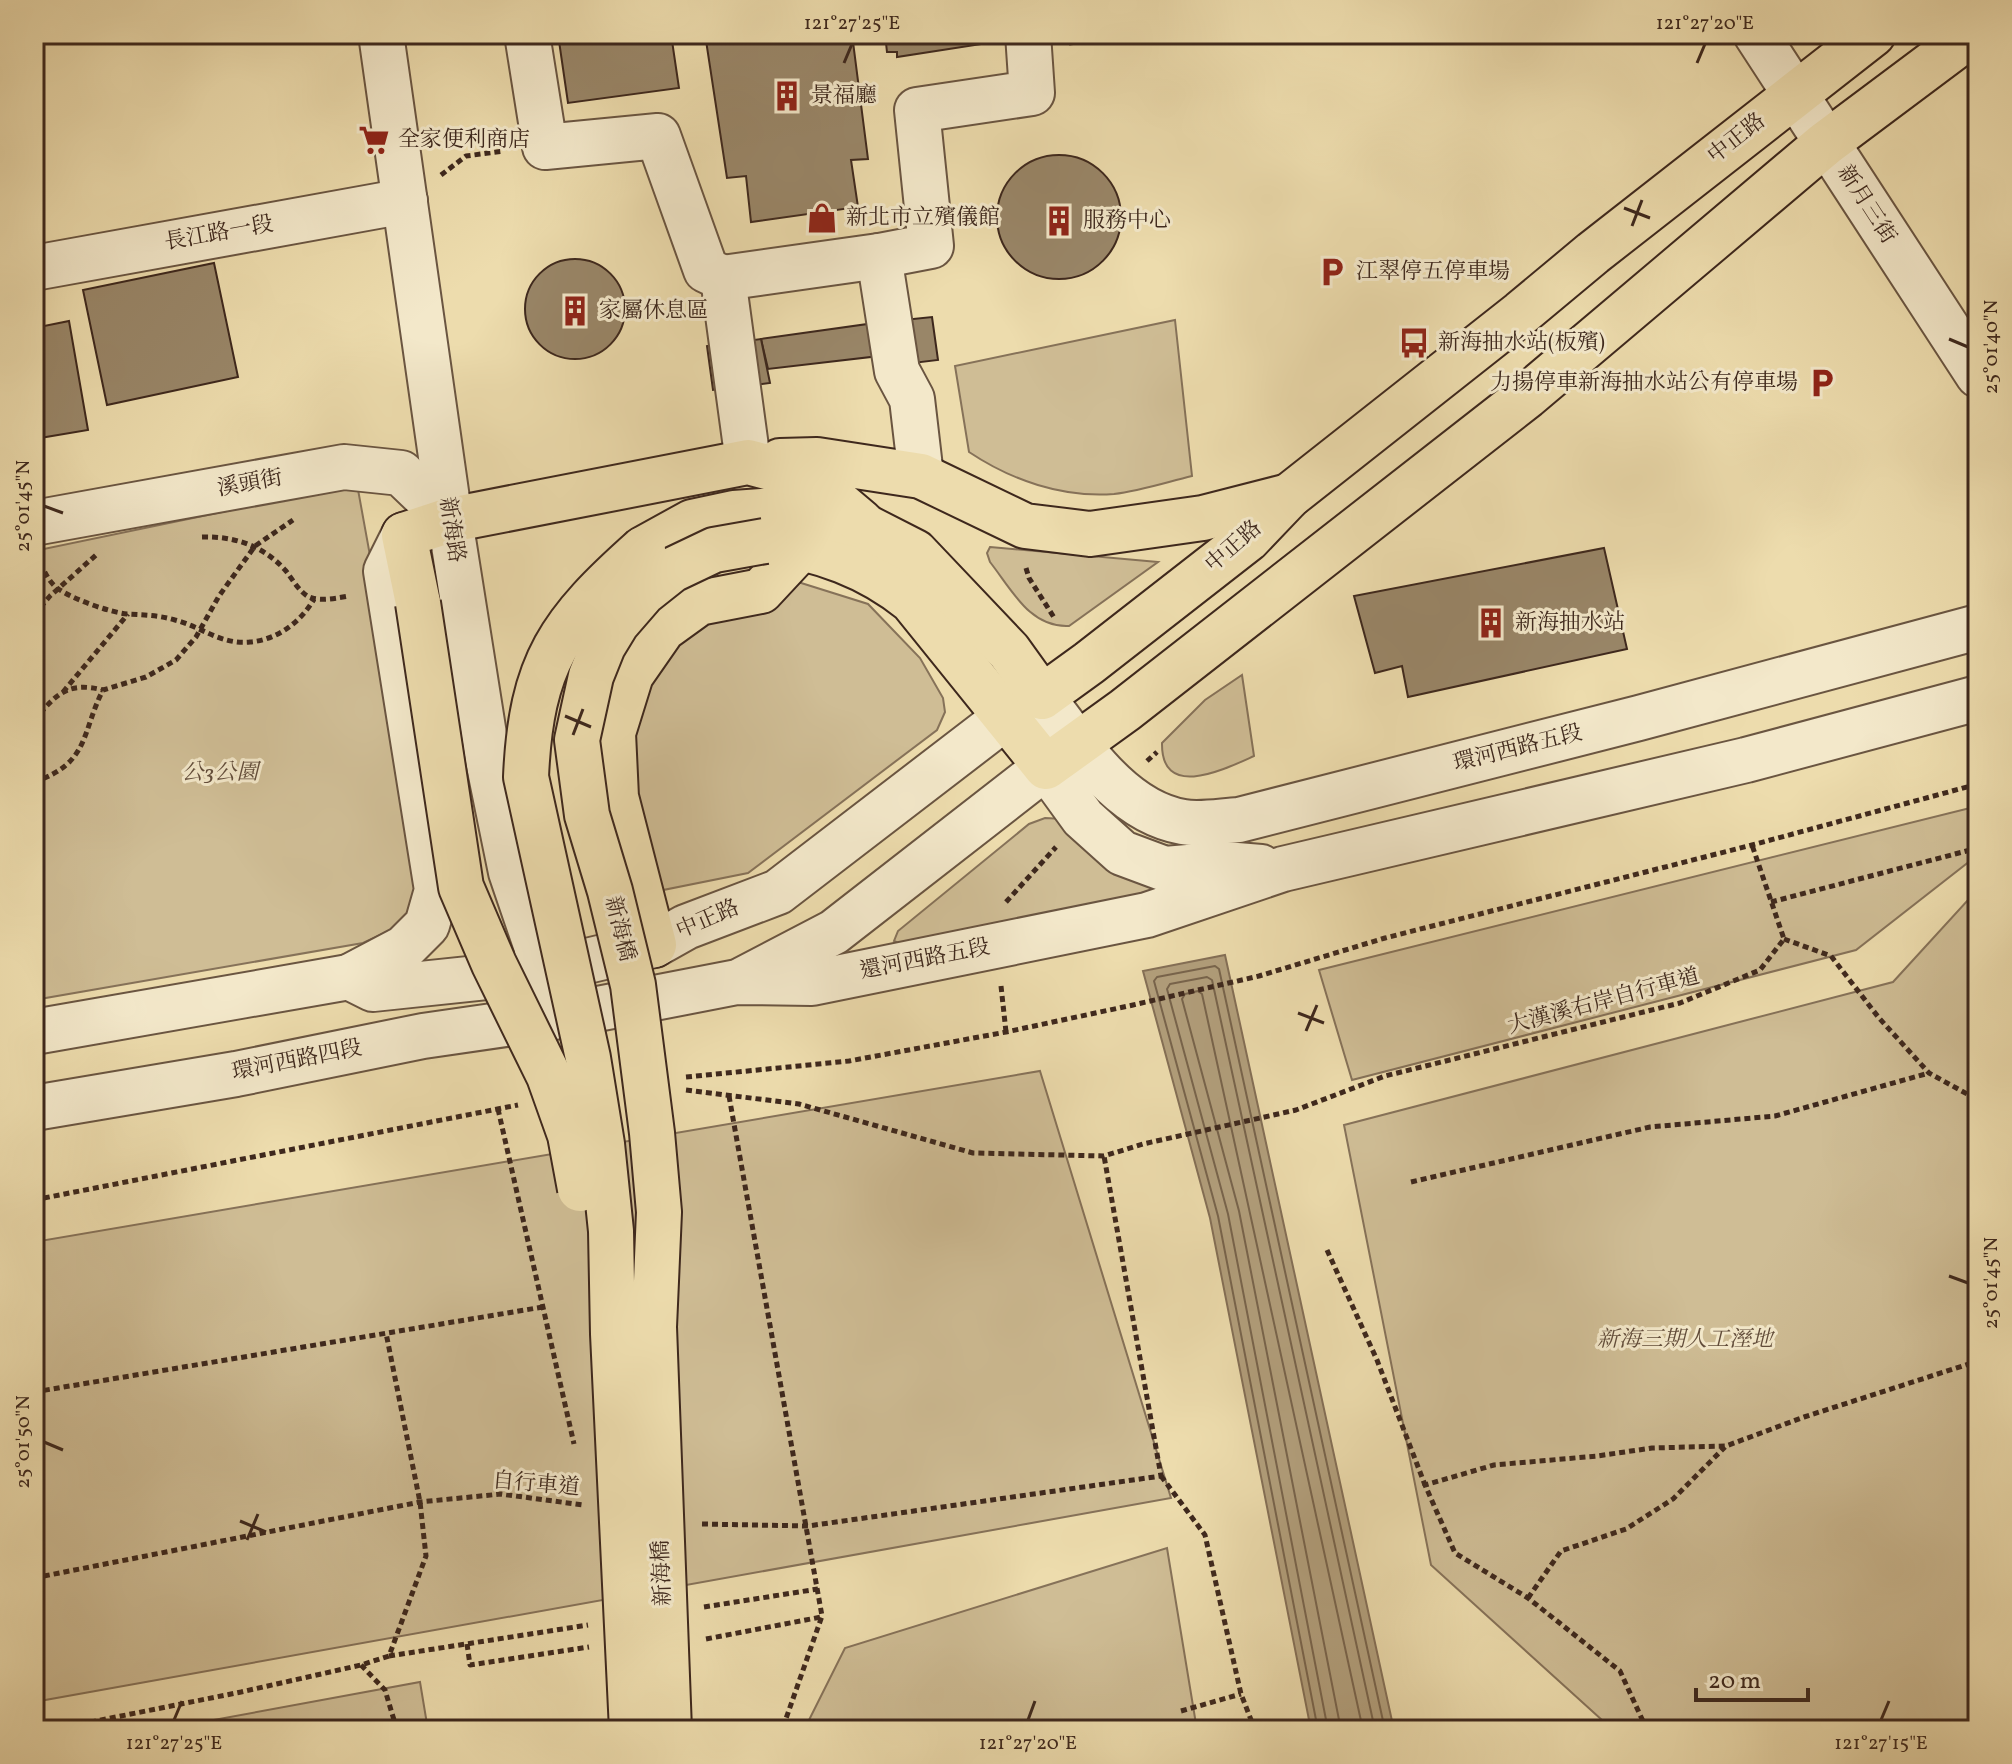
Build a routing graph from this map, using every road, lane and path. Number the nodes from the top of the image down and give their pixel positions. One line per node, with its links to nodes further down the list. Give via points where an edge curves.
1 (381, 34): 11 (street, 新海路)
2 (527, 34): 10 (street)
3 (1147, 34): 7 (path)
4 (1756, 34): 8 (street, 新月三街)
5 (1873, 34): 8 (main road, 中正路)
6 (1972, 34): 9 (main road)
7 (1028, 40): 12 (street, via 1032,93 917,110 931,246)
8 (1793, 95): 9 (street, 新月三街); 18 (main road, 中正路)
9 (1825, 144): 15 (street, 新月三街); 43 (main road, via 1527,396)
10 (545, 147): 11 (path, via 466,156); 14 (street, via 658,136 706,270)
11 (405, 201): 13 (street, 長江路一段); 20 (street, 新海路)
12 (879, 256): 14 (street); 17 (street, via 897,371 912,399)
13 (34, 268)
14 (723, 278): 16 (street)
15 (1978, 375)
16 (748, 462): 17 (main road, via 817,460); 20 (main road); 22 (main road, via 809,478)
17 (921, 476): 18 (main road, via 1025,526 1090,534 1203,518)
18 (1289, 496): 41 (main road, 中正路, via 1248,539)
19 (303, 512): 26 (path)
20 (450, 520): 21 (street, 溪頭街, via 401,473 344,467); 23 (main road); 54 (street, 新海路, via 511,872)
21 (34, 523)
22 (866, 527): 41 (main road, via 915,552 1009,651); 73 (main road, 新海橋, bridge, via 777,510 692,522 643,549 600,587 562,633 535,696 526,777 602,1144)
23 (404, 535): 55 (street, via 386,571 437,890 427,925 404,948); 73 (main road, bridge, via 461,887 549,1076 570,1135)
24 (200, 538): 26 (path)
25 (783, 544): 41 (main road, via 891,584); 53 (main road, via 761,591 699,603 663,629 631,675 613,733 616,797); 96 (main road, 新海橋, bridge, via 714,550 672,570 643,593 603,646 587,687 577,740 587,815 633,985 652,1133 659,1212 654,1327)
26 (255, 546): 32 (path); 37 (path)
27 (107, 549): 30 (path)
28 (34, 554): 30 (path)
29 (1023, 555): 35 (path, via 1029,578)
30 (58, 589): 33 (path); 34 (path)
31 (360, 595): 32 (path)
32 (314, 599): 37 (path, via 298,620 269,639 238,643)
33 (128, 614): 37 (path, via 158,616); 39 (path)
34 (34, 615)
35 (1055, 619)
36 (1978, 627): 43 (street, 環河西路五段, via 1239,820 1184,823 1148,811)
37 (200, 629): 38 (path, via 186,649 155,673)
38 (103, 690): 39 (path, via 82,685); 44 (path, via 81,750)
39 (63, 692): 42 (path)
40 (1978, 698): 49 (street, via 1746,760)
41 (1024, 707): 43 (street); 53 (street, 中正路, via 778,892)
42 (34, 721)
43 (1063, 756): 49 (street, via 1083,818 1122,853 1165,869 1224,864); 56 (street, via 834,932)
44 (34, 782)
45 (1978, 784): 47 (path)
46 (1058, 844): 51 (path)
47 (1752, 845): 50 (path); 58 (path)
48 (1978, 848): 50 (path)
49 (1283, 869): 56 (street, 還河西路五段, via 1147,915 812,983)
50 (1771, 902): 52 (path)
51 (1001, 906)
52 (1784, 939): 62 (path, via 1831,956); 68 (path, 大漢溪右岸自行車道, via 1760,970 1680,1003 1385,1076 1296,1110)
53 (654, 945): 54 (street, 中正路)
54 (545, 971): 55 (street, via 373,989); 59 (street, 新海路)
55 (349, 977): 60 (street)
56 (737, 982): 59 (street, 還河西路五段)
57 (1000, 984): 61 (path)
58 (1133, 1005)
59 (561, 1016): 66 (street, 環河西路四段, via 423,1036)
60 (34, 1032)
61 (1006, 1032)
62 (1929, 1073): 65 (path); 69 (path, via 1775,1116 1650,1127)
63 (672, 1088): 64 (path, 大漢溪右岸自行車道)
64 (729, 1096): 68 (path, 大漢溪右岸自行車道, via 799,1104 973,1153); 83 (path)
65 (1978, 1100)
66 (34, 1108)
67 (498, 1109): 71 (path, 自行車道)
68 (1104, 1156): 78 (path)
69 (1411, 1182)
70 (1327, 1250): 79 (path)
71 (543, 1307): 72 (path); 76 (path, 自行車道)
72 (386, 1333): 75 (path); 81 (path)
73 (613, 1334): 95 (main road, 新海橋, bridge)
74 (1978, 1361): 77 (path)
75 (34, 1392)
76 (575, 1445)
77 (1726, 1446): 79 (path, via 1652,1448 1494,1465); 85 (path, via 1673,1499 1626,1529 1561,1551)
78 (1161, 1476): 83 (path); 91 (path, via 1205,1535)
79 (1425, 1485): 85 (path, via 1455,1553)
80 (585, 1490): 81 (path, 自行車道, via 589,1506 501,1494)
81 (420, 1502): 84 (path, 自行車道); 90 (path, via 426,1556 405,1616 389,1656)
82 (696, 1523): 83 (path)
83 (808, 1526): 86 (path)
84 (34, 1578)
85 (1528, 1598): 99 (path, via 1620,1671)
86 (822, 1616): 87 (path); 97 (path)
87 (695, 1641)
88 (467, 1644): 89 (path, via 470,1665)
89 (600, 1645)
90 (361, 1665): 93 (path); 94 (path, via 385,1690)
91 (1241, 1694): 92 (path); 98 (path)
92 (1181, 1711)
93 (51, 1730)
94 (397, 1730)
95 (632, 1730)
96 (669, 1730)
97 (782, 1730)
98 (1255, 1730)
99 (1647, 1730)

